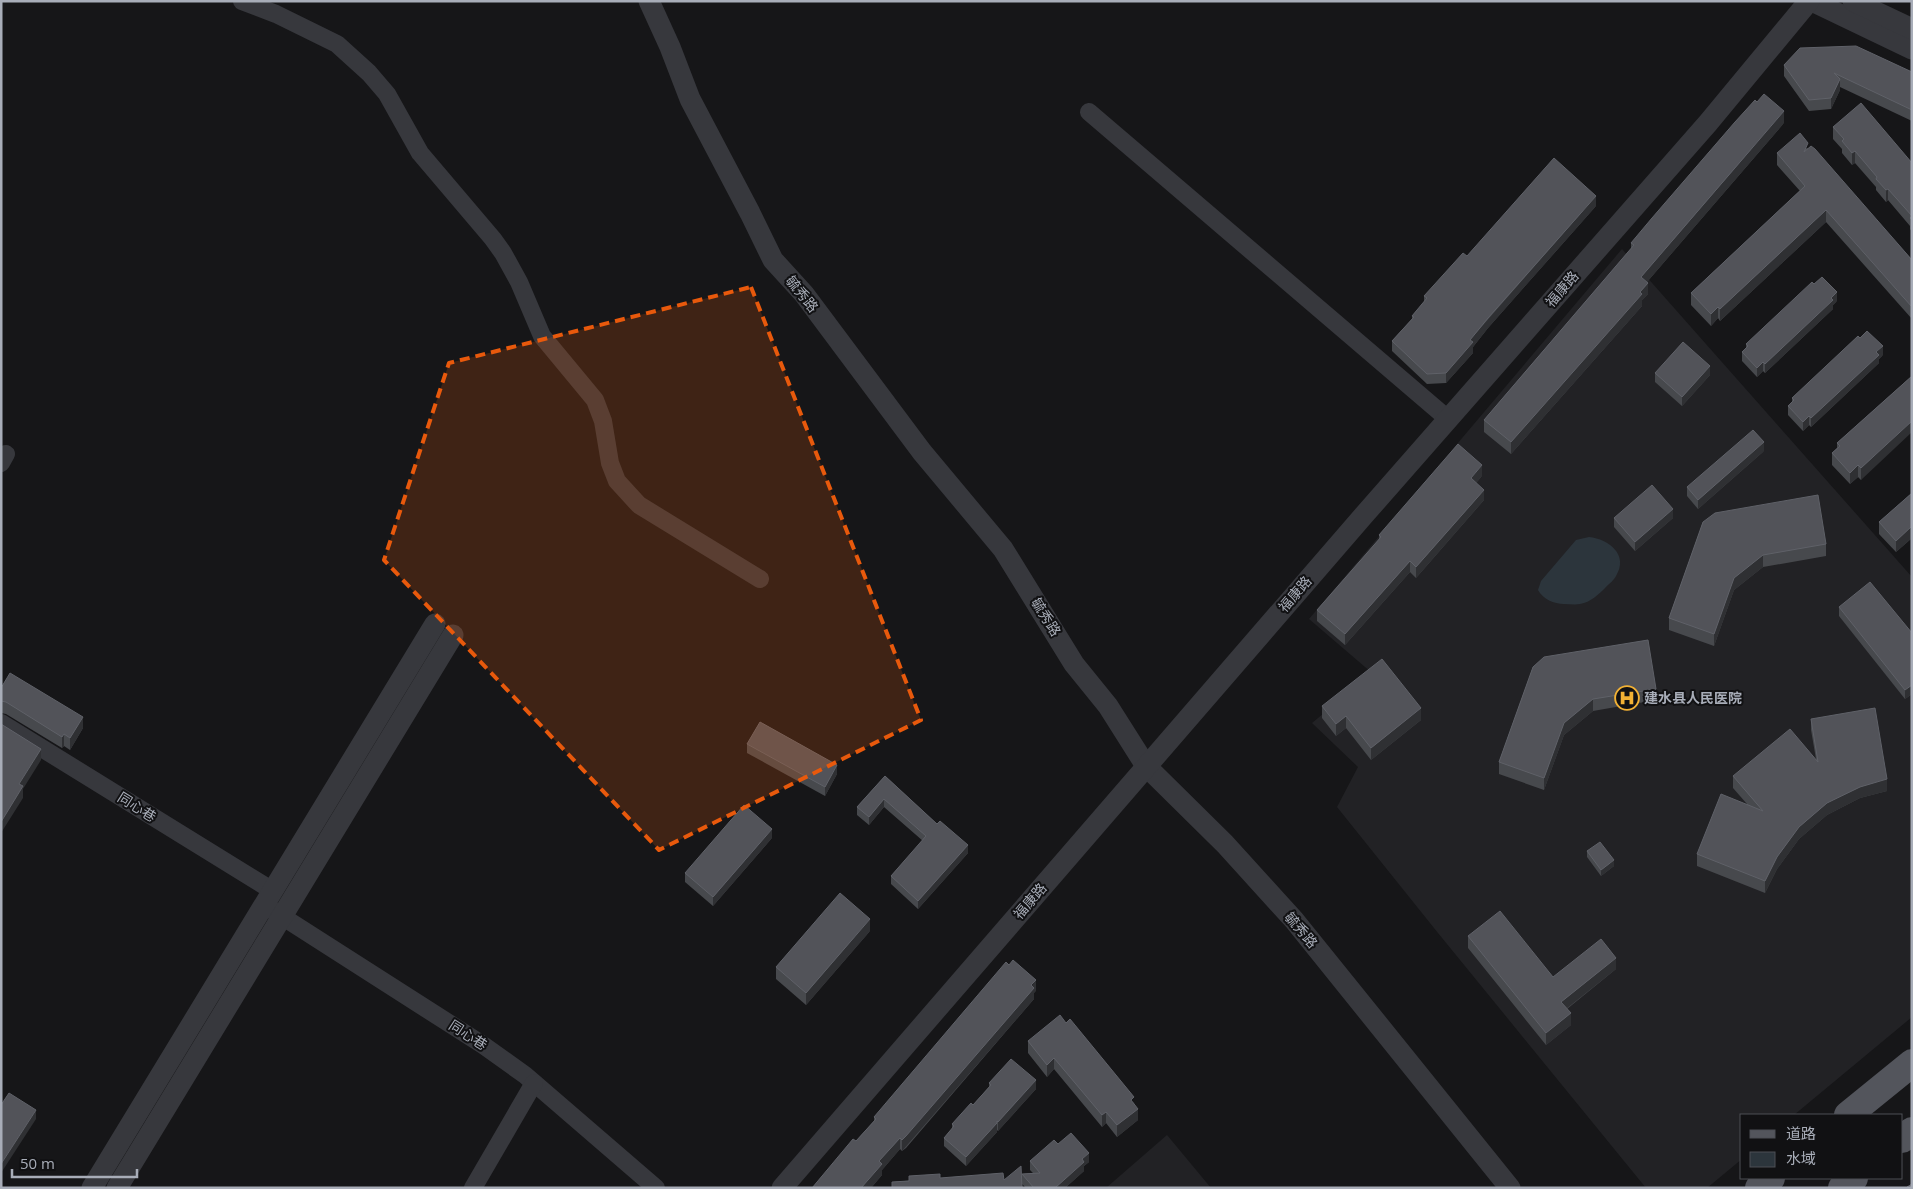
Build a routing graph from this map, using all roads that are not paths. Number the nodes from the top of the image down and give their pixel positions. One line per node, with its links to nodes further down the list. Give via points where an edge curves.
1 (242, 1): 9 (street, via 337,44 369,73 387,94 420,153 493,239 519,282 542,336 594,400 603,421 610,463 617,481 639,505)
2 (649, 1): 13 (street, 毓秀路, via 690,99 773,260 804,294 922,452 1003,549 1074,664 1108,706)
3 (1810, 1): 6 (street); 8 (street, 福康路, via 1708,123)
4 (1853, 1): 5 (street)
5 (1912, 29)
6 (1912, 49)
7 (1090, 112): 8 (street)
8 (1448, 419): 13 (street, 福康路)
9 (760, 579)
10 (435, 624): 14 (street)
11 (453, 635): 15 (street)
12 (1, 723): 14 (street, 同心巷)
13 (1146, 766): 25 (street, 福康路); 26 (street, 毓秀路, via 1225,844 1294,920)
14 (269, 898): 15 (street, 同心巷); 21 (street)
15 (282, 916): 17 (street, 同心巷, via 484,1045); 22 (street)
16 (1912, 1063): 18 (main road)
17 (534, 1083): 23 (street); 24 (street, 同心巷)
18 (1849, 1114)
19 (1770, 1179): 27 (main road)
20 (1853, 1179): 28 (main road)
21 (92, 1188)
22 (117, 1188)
23 (473, 1188)
24 (656, 1188)
25 (782, 1188)
26 (1510, 1188)
27 (1759, 1188)
28 (1842, 1188)

